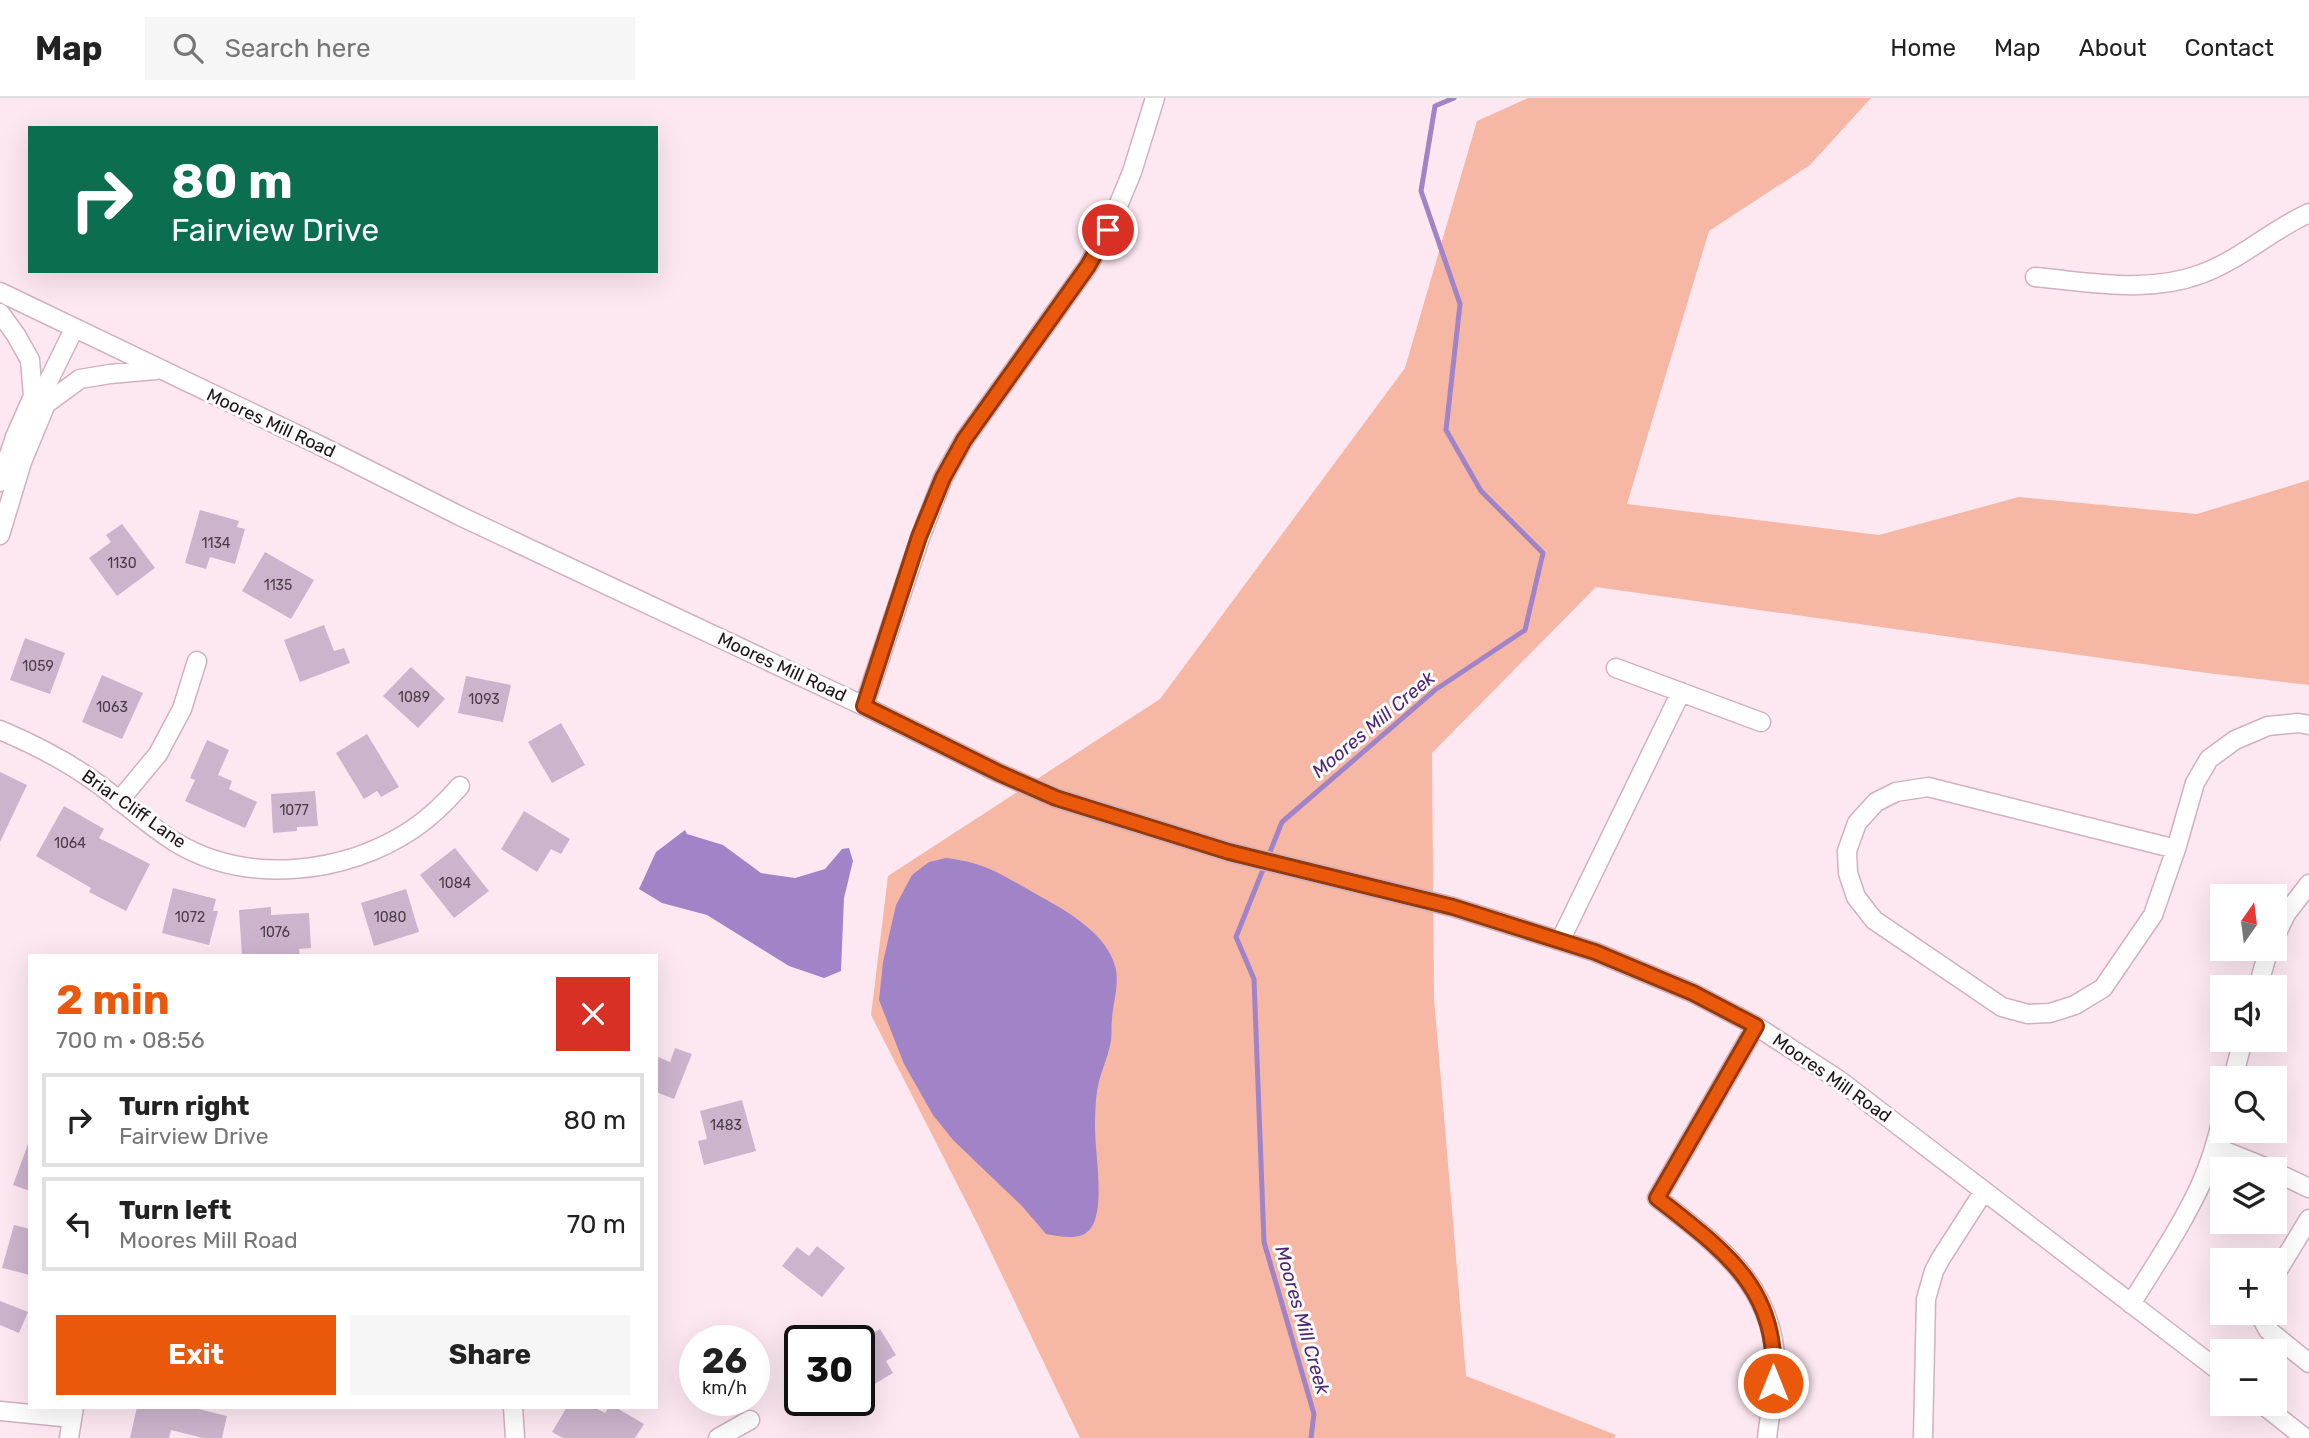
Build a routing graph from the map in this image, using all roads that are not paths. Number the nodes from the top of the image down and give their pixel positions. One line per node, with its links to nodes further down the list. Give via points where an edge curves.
1 (1155, 98): 14 (street, via 1132,172 1088,266 964,440 943,478)
2 (2309, 213): 3 (street, via 2201,274 2158,285)
3 (2035, 277)
4 (0, 292): 6 (street, Moores Mill Road)
5 (0, 313): 8 (street, via 30,360)
6 (74, 328): 7 (street, Moores Mill Road); 8 (street)
7 (159, 370): 8 (street, via 80,379); 14 (street, Moores Mill Road)
8 (39, 400): 9 (street, via 15,437); 10 (street)
9 (0, 482)
10 (0, 535)
11 (197, 661): 19 (street, via 182,709 158,754)
12 (1616, 668): 13 (street)
13 (1681, 692): 15 (street); 23 (street)
14 (864, 706): 23 (street, Moores Mill Road, via 1056,798 1229,852 1453,907)
15 (1761, 722)
16 (2309, 725): 20 (street, via 2268,726 2235,740 2209,759 2195,783)
17 (0, 730): 19 (street, Briar Cliff Lane, via 71,765)
18 (460, 786): 19 (street, Briar Cliff Lane, via 411,830 376,849 333,863 284,869 239,865 195,852)
19 (119, 801)
20 (2176, 849): 20 (street, via 2153,915 2103,988 2075,1005 2028,1014 2002,1007 1874,920 1856,897 1847,851 1857,824 1875,802 1896,792 1928,787)
21 (2309, 884): 22 (street)
22 (2287, 913)
23 (1560, 941): 24 (street, Moores Mill Road, via 1693,993)
24 (1756, 1026): 30 (street, Moores Mill Road, via 1839,1080); 45 (street, via 1657,1198 1728,1256 1761,1304 1775,1359)
25 (2216, 1143): 26 (street)
26 (2215, 1147): 27 (street); 33 (street, via 2179,1226)
27 (2240, 1157)
28 (2287, 1178): 29 (street)
29 (2309, 1188)
30 (1984, 1191): 33 (street, Moores Mill Road); 46 (street, via 1934,1271 1926,1299)
31 (2309, 1219): 32 (street)
32 (2287, 1255)
33 (2131, 1304): 36 (street, Moores Mill Road)
34 (2264, 1325): 35 (street)
35 (2309, 1363)
36 (2210, 1364)
37 (513, 1409): 43 (street)
38 (0, 1411): 39 (street)
39 (73, 1412): 42 (street)
40 (2277, 1416): 47 (street)
41 (750, 1420): 44 (street)
42 (69, 1438)
43 (515, 1438)
44 (718, 1438)
45 (1767, 1438)
46 (1923, 1438)
47 (2305, 1438)

